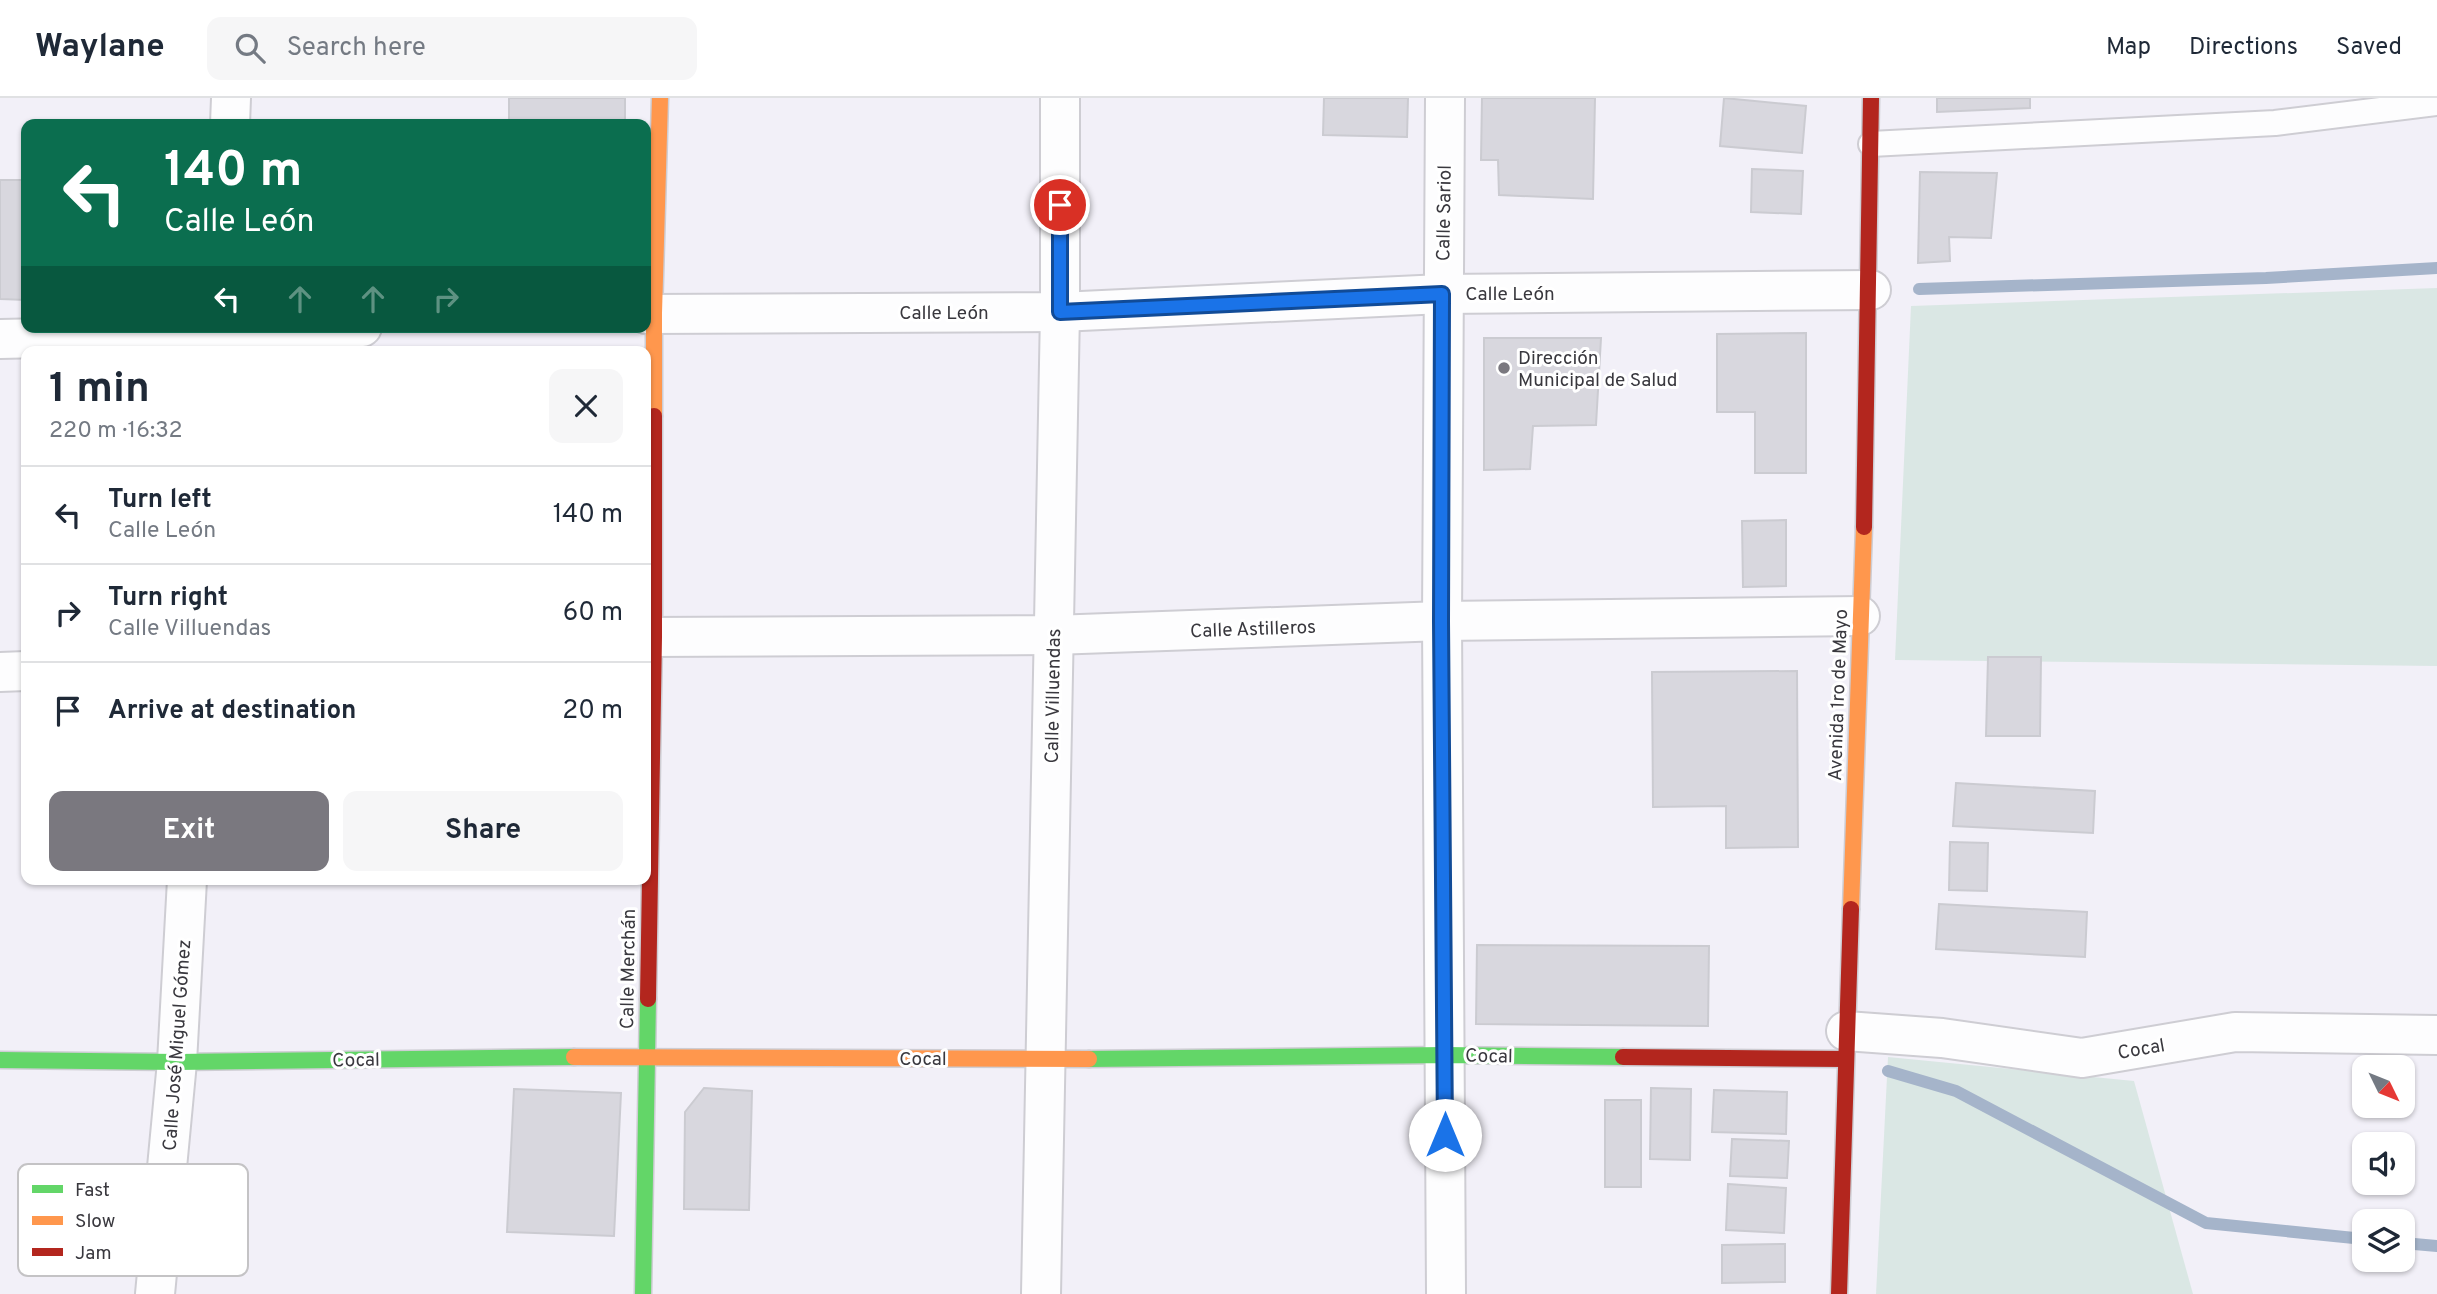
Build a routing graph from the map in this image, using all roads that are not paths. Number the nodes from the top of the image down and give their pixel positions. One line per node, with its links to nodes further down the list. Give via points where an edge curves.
1 (231, 98): 7 (street)
2 (660, 98): 10 (main road, Calle Merchán)
3 (1060, 98): 12 (street, Calle Villuendas)
4 (1445, 98): 11 (street, Calle Sariol)
5 (1871, 98): 8 (main road, Avenida 1ro de Mayo)
6 (2437, 103): 8 (lane, via 2275,122)
7 (230, 119)
8 (1871, 144): 9 (main road, Avenida 1ro de Mayo)
9 (1871, 290): 11 (street, Calle León); 17 (main road, Avenida 1ro de Mayo)
10 (651, 292)
11 (1442, 294): 12 (street, Calle León); 18 (street, Calle Sariol)
12 (1060, 312): 13 (street, Calle León); 19 (street, Calle Villuendas)
13 (651, 314)
14 (284, 333): 15 (street)
15 (219, 338): 16 (street)
16 (0, 339)
17 (1860, 616): 18 (street, Calle Astilleros); 26 (main road, Avenida 1ro de Mayo)
18 (1441, 621): 19 (street, Calle Astilleros); 27 (street, Calle Sariol)
19 (1053, 635): 20 (street, Calle Astilleros); 29 (street, Calle Villuendas)
20 (651, 637)
21 (21, 671): 22 (street)
22 (0, 672)
23 (187, 885): 31 (street, Calle José Miguel Gómez)
24 (648, 885): 28 (main road, Calle Merchán)
25 (2437, 1035): 26 (street, Cocal, via 2235,1032 2082,1058 1942,1038)
26 (1846, 1045): 27 (main road, Cocal); 38 (main road, Avenida 1ro de Mayo)
27 (1445, 1055): 29 (main road, Cocal); 37 (street, Calle Sariol)
28 (646, 1056): 29 (main road, Cocal); 31 (main road, Cocal); 35 (main road, Calle Merchán)
29 (1047, 1059): 36 (street, Calle Villuendas)
30 (0, 1060): 31 (main road, Cocal)
31 (177, 1062): 32 (street, Calle José Miguel Gómez)
32 (167, 1164)
33 (157, 1276): 34 (street, Calle José Miguel Gómez)
34 (155, 1294)
35 (643, 1294)
36 (1041, 1294)
37 (1446, 1294)
38 (1839, 1294)

